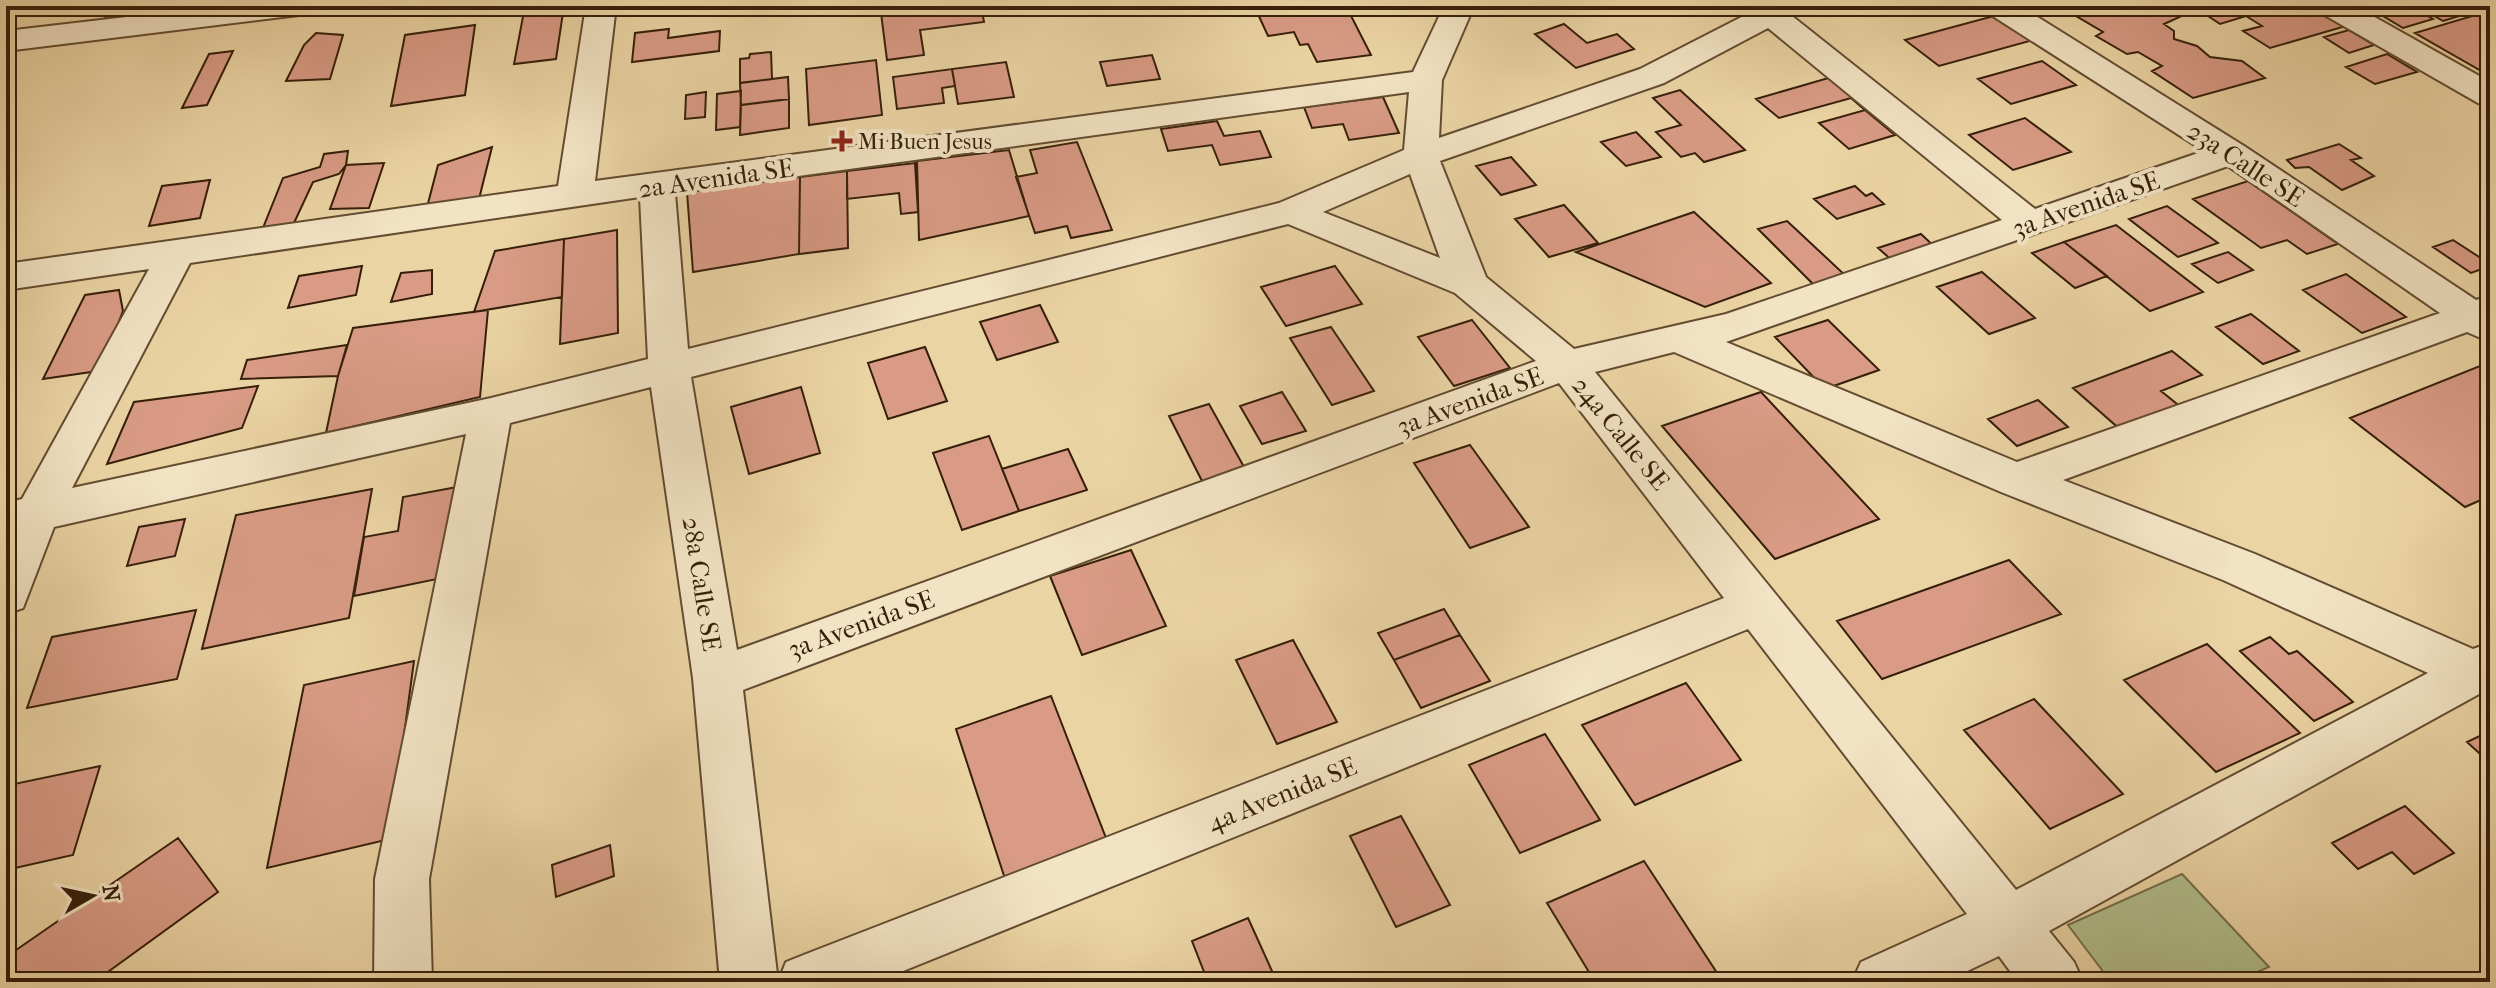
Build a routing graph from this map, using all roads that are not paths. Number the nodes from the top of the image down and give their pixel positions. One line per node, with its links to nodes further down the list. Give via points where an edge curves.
1 (299, 6): 7 (street)
2 (601, 6): 13 (street)
3 (1459, 6): 8 (street, 24a Calle SE)
4 (1999, 6): 10 (street, 23a Calle SE)
5 (2332, 6): 9 (street)
6 (1779, 11): 11 (street, via 1652,76); 15 (street)
7 (6, 41)
8 (1426, 80): 11 (street, 24a Calle SE); 12 (street, 2a Avenida SE)
9 (2490, 96)
10 (2232, 153): 15 (street, 3a Avenida SE); 19 (street, 23a Calle SE)
11 (1421, 156): 14 (street); 18 (street, 24a Calle SE)
12 (657, 186): 13 (street, 2a Avenida SE); 22 (street, 28a Calle SE)
13 (575, 195): 16 (street, 2a Avenida SE)
14 (1291, 212): 18 (street); 22 (street)
15 (2029, 223): 20 (street, 3a Avenida SE, via 1731,327)
16 (176, 253): 17 (street, 2a Avenida SE); 25 (street)
17 (6, 277)
18 (1469, 284): 21 (street, 24a Calle SE)
19 (2484, 318): 24 (street)
20 (1677, 337): 21 (street, 3a Avenida SE); 24 (street)
21 (1567, 365): 27 (street, 24a Calle SE); 29 (street, 3a Avenida SE)
22 (669, 370): 23 (street); 29 (street, 28a Calle SE)
23 (491, 413): 25 (street); 31 (street, via 402,879)
24 (2016, 480): 28 (street)
25 (22, 517): 26 (street)
26 (6, 595)
27 (1758, 605): 30 (street, 24a Calle SE); 33 (street, 4a Avenida SE)
28 (2482, 668): 30 (street)
29 (717, 678): 32 (street, 28a Calle SE)
30 (2009, 923): 34 (street); 35 (street, 24a Calle SE)
31 (403, 982)
32 (749, 982)
33 (806, 982)
34 (1881, 982)
35 (2054, 982)

